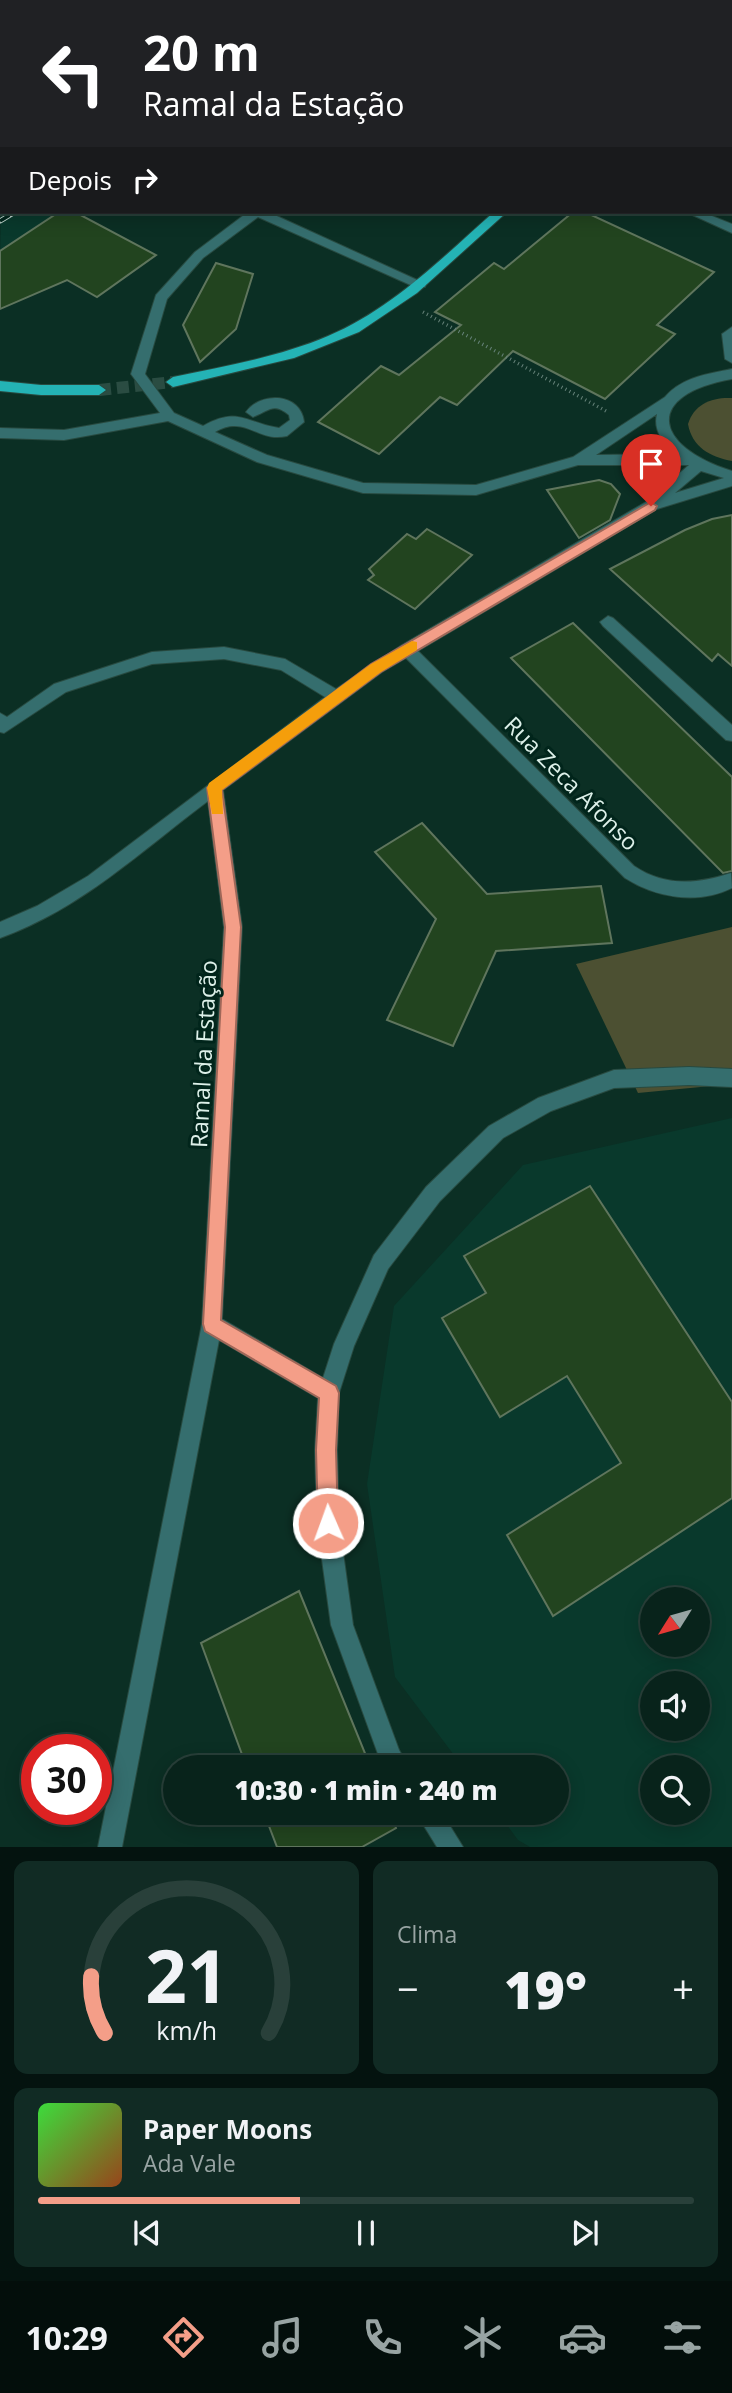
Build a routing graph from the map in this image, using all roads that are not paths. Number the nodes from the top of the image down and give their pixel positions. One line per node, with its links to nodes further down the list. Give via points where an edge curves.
1 (254, 214): 15 (street, via 199,255 161,299 138,374)
2 (262, 214): 6 (street)
3 (499, 214): 6 (main road)
4 (697, 214): 5 (street)
5 (732, 229)
6 (420, 284): 10 (main road, via 353,330 278,358)
7 (732, 331): 8 (street)
8 (732, 359)
9 (732, 374): 13 (street, via 705,376 681,386)
10 (173, 382)
11 (0, 386): 12 (main road)
12 (99, 390)
13 (666, 401): 18 (street); 19 (street, via 661,420 667,441)
14 (253, 412): 16 (street, via 276,401 288,405 297,422 282,433 269,433 235,417)
15 (169, 416): 16 (street); 17 (street, via 96,432)
16 (203, 432): 18 (street, via 262,459 363,488 476,490)
17 (0, 433)
18 (578, 460): 19 (street)
19 (692, 463): 20 (street); 21 (street)
20 (732, 479): 21 (street)
21 (651, 506): 23 (street)
22 (608, 622): 26 (street)
23 (407, 649): 24 (street); 28 (street, Rua Zeca Afonso, via 636,877 670,888 718,889)
24 (337, 697): 25 (street, via 285,665 224,653 152,658 60,688 5,727); 27 (street)
25 (0, 719)
26 (732, 735)
27 (215, 788): 29 (street, via 94,881); 31 (street, Ramal da Estação, via 233,927)
28 (731, 880)
29 (0, 930)
30 (732, 1078): 32 (street, via 614,1079 545,1104 496,1132 433,1194 381,1262 344,1344)
31 (212, 1324): 32 (street); 35 (street, Ramal da Estação)
32 (329, 1393): 33 (street, via 328,1523 342,1625)
33 (389, 1755)
34 (436, 1825): 36 (street)
35 (110, 1847)
36 (451, 1847)

